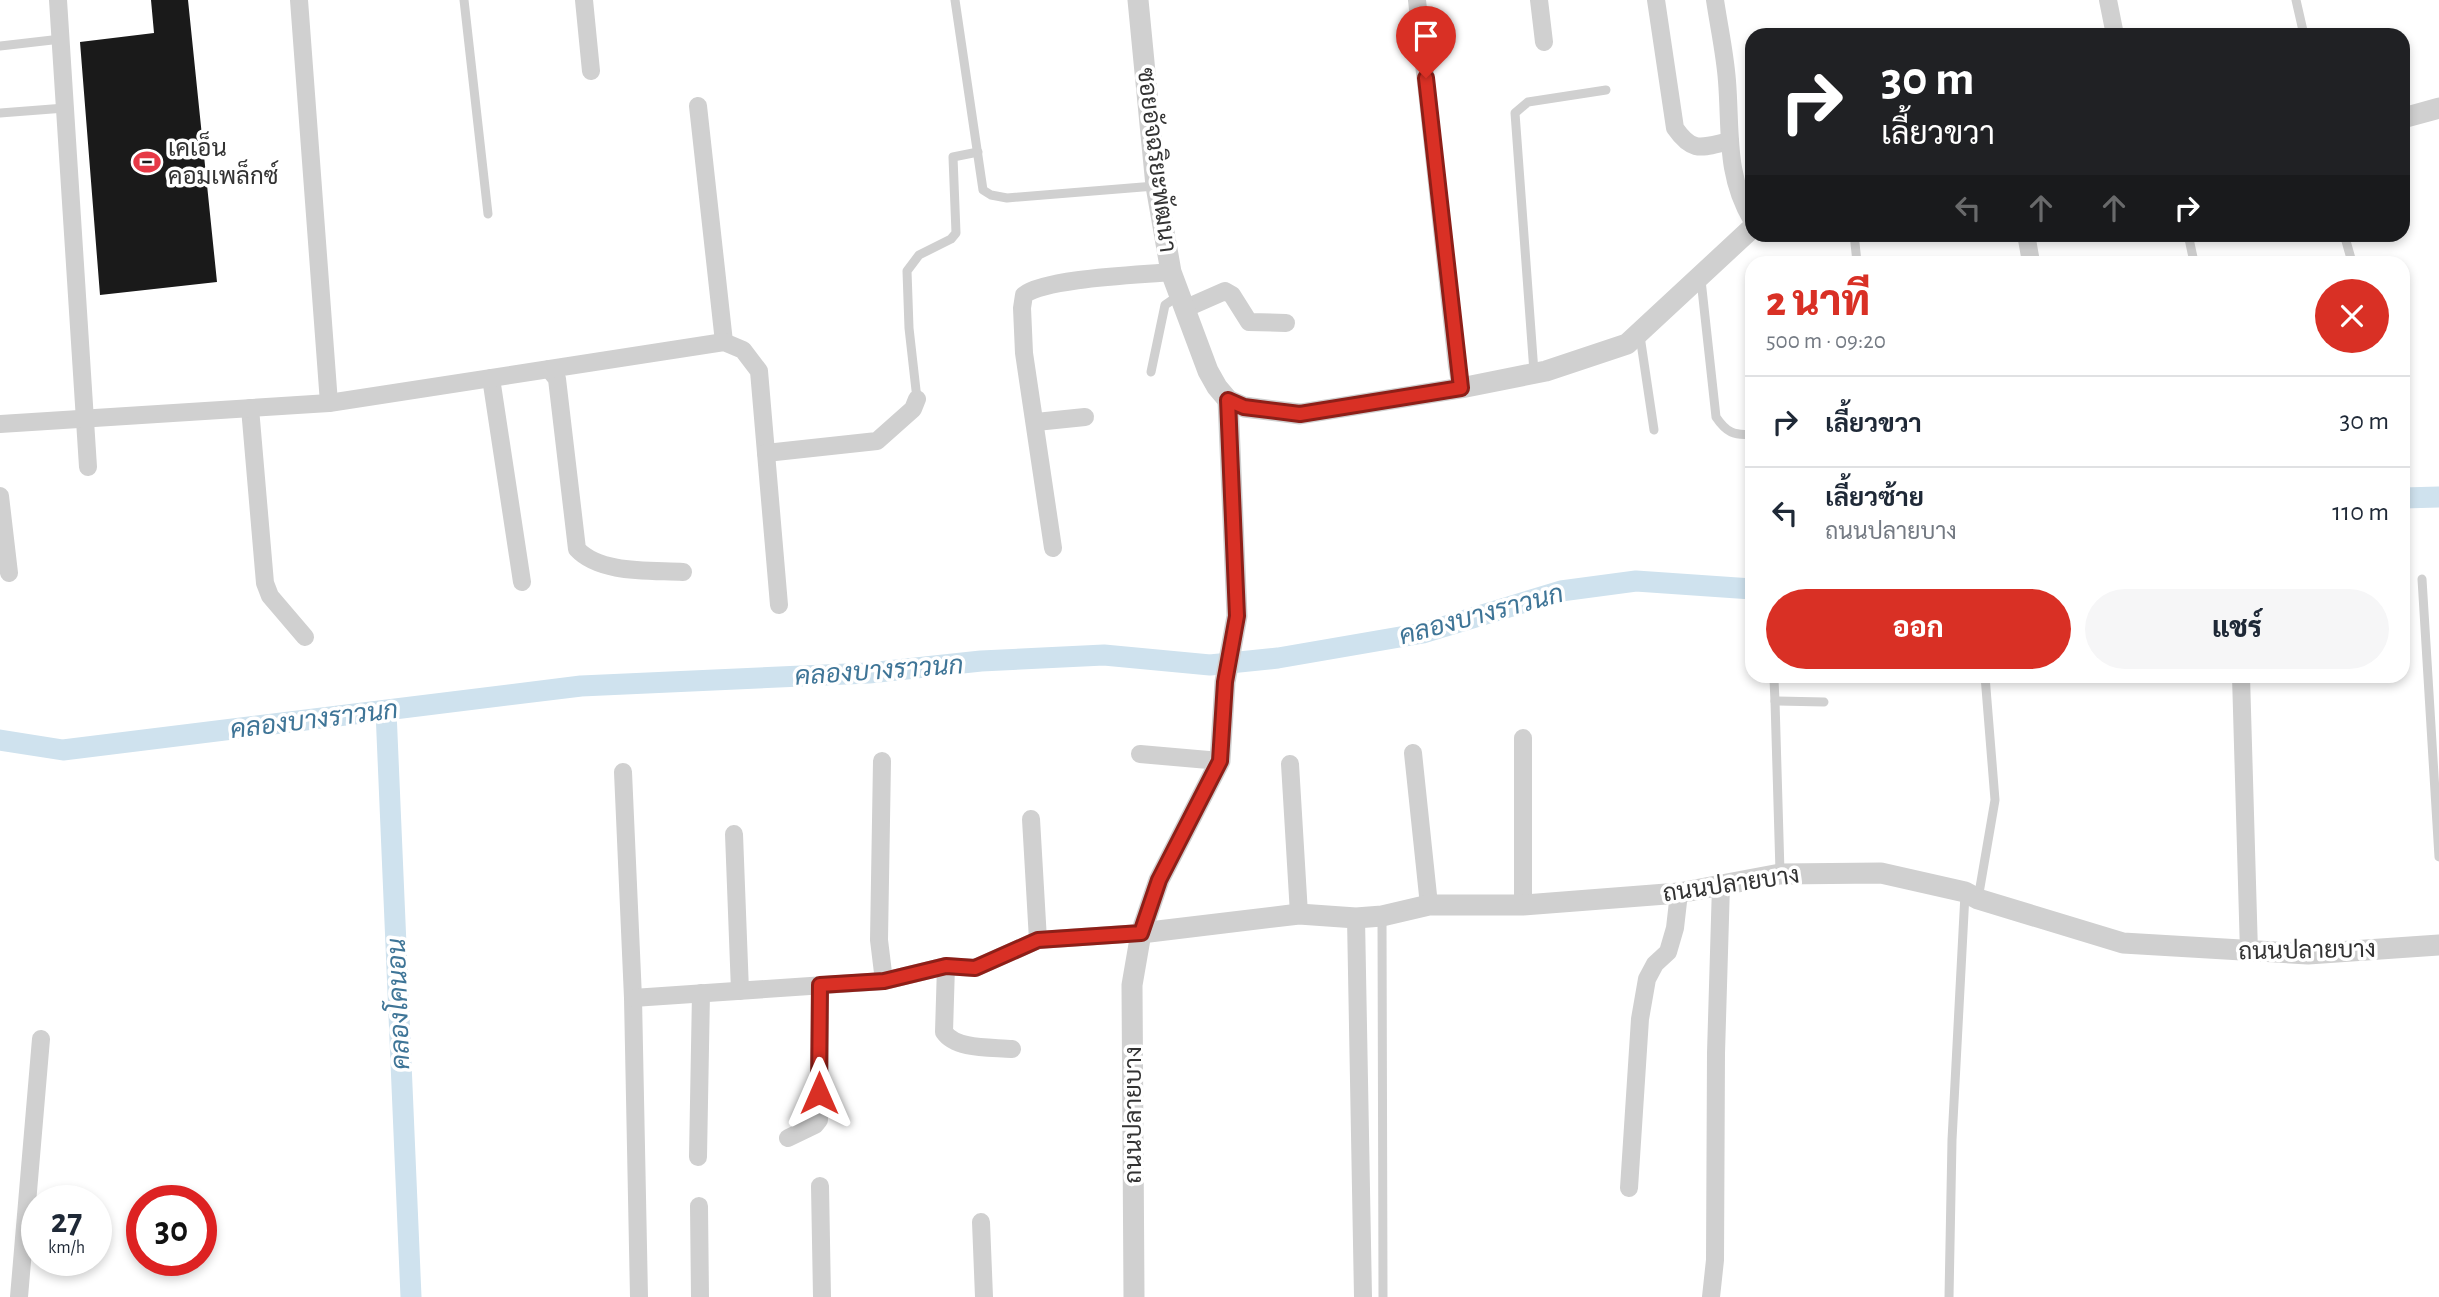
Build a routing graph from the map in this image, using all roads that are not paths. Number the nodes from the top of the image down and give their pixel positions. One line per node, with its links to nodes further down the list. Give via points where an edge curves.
1 (58, 0): 15 (street)
2 (299, 0): 44 (street)
3 (464, 0): 29 (lane)
4 (584, 0): 18 (street)
5 (955, 0): 26 (lane)
6 (1138, 0): 27 (street, ซอยอัจฉริยะพัฒนา)
7 (1417, 0): 41 (street)
8 (1539, 0): 16 (street)
9 (1656, 0): 25 (street, via 1675,128 1684,141 1698,148)
10 (1715, 0): 25 (street, via 1727,79)
11 (2108, 0): 13 (street)
12 (2296, 0): 14 (lane)
13 (2114, 28)
14 (2302, 28)
15 (61, 39): 17 (lane); 21 (street)
16 (1544, 43)
17 (0, 46)
18 (591, 71)
19 (1606, 90): 39 (lane, via 1528,102 1515,113)
20 (698, 106): 36 (street)
21 (65, 108): 23 (lane); 47 (street)
22 (2439, 108): 24 (street)
23 (0, 113)
24 (2410, 116)
25 (1730, 141): 28 (street, via 1732,171)
26 (978, 152): 27 (lane, via 984,190 991,195 1007,198); 42 (lane, via 954,156 956,233 919,255 907,271)
27 (1156, 186): 31 (street, ซอยอัจฉริยะพัฒนา)
28 (1745, 209)
29 (488, 214)
30 (1745, 235): 32 (street)
31 (1171, 272): 33 (street, ซอยอัจฉริยะพัฒนา); 48 (street, via 1055,284 1024,295 1024,353)
32 (1700, 278): 35 (street); 51 (lane, via 1716,417 1730,433)
33 (1182, 302): 34 (street, via 1225,291 1249,322); 38 (lane, via 1165,304); 43 (street, ซอยอัจฉริยะพัฒนา, via 1208,371)
34 (1286, 323)
35 (1640, 334): 39 (street, via 1627,344); 50 (lane)
36 (724, 342): 37 (street); 52 (street, via 743,350 759,371)
37 (549, 369): 40 (street); 56 (street, via 557,379 577,549 602,565)
38 (1151, 372)
39 (1535, 374): 41 (street)
40 (491, 378): 44 (street); 59 (street)
41 (1461, 388): 43 (street, via 1300,414 1244,407)
42 (917, 400): 52 (street, via 877,441)
43 (1228, 400): 71 (street, ถนนปลายบาง, via 1237,616 1225,682)
44 (329, 403): 45 (street)
45 (250, 408): 47 (street); 61 (street, via 265,583 270,596)
46 (1085, 417): 48 (street)
47 (84, 418): 49 (street); 53 (street)
48 (1036, 422): 55 (street)
49 (0, 424)
50 (1654, 430)
51 (1745, 435)
52 (766, 453): 60 (street)
53 (88, 467)
54 (0, 496): 57 (street)
55 (1053, 548)
56 (683, 572)
57 (9, 573)
58 (2422, 579): 76 (lane)
59 (522, 582)
60 (779, 605)
61 (304, 637)
62 (1774, 683): 65 (lane)
63 (1986, 683): 80 (lane, via 1995,800)
64 (2241, 683): 89 (street)
65 (1776, 701): 66 (lane); 77 (lane)
66 (1824, 702)
67 (1523, 738): 82 (street)
68 (1413, 753): 81 (street)
69 (1140, 754): 71 (street)
70 (882, 761): 91 (street, via 879,940)
71 (1220, 761): 86 (street, ถนนปลายบาง, via 1159,880)
72 (1290, 764): 83 (street)
73 (623, 772): 95 (street)
74 (1031, 819): 87 (street)
75 (734, 834): 93 (street)
76 (2439, 857)
77 (1780, 874): 78 (street, ถนนปลายบาง); 80 (street, ถนนปลายบาง, via 1881,873)
78 (1721, 885): 79 (street, ถนนปลายบาง); 113 (street)
79 (1679, 893): 82 (street, ถนนปลายบาง); 101 (street, via 1668,952 1647,979 1640,1019)
80 (1971, 895): 89 (street, ถนนปลายบาง, via 2123,943); 114 (lane, via 1952,1140)
81 (1429, 905): 82 (street, ถนนปลายบาง); 84 (street, ถนนปลายบาง)
82 (1523, 905)
83 (1299, 914): 85 (street, ถนนปลายบาง); 86 (street, ถนนปลายบาง)
84 (1382, 916): 85 (street, ถนนปลายบาง); 112 (lane)
85 (1356, 918): 111 (street)
86 (1141, 933): 87 (street); 110 (street, ถนนปลายบาง, via 1132,985)
87 (1038, 940): 90 (street, via 975,968)
88 (2439, 945): 89 (street, ถนนปลายบาง, via 2308,954)
89 (2249, 952)
90 (946, 966): 91 (street); 97 (street, via 944,1032 948,1038)
91 (884, 981): 92 (street)
92 (820, 985): 93 (street); 98 (street, via 819,1120)
93 (740, 991): 94 (street)
94 (701, 993): 95 (street); 99 (street)
95 (633, 998): 106 (street)
96 (41, 1039): 105 (street)
97 (1012, 1049)
98 (788, 1138)
99 (698, 1157)
100 (820, 1186): 108 (street)
101 (1629, 1188)
102 (699, 1206): 107 (street)
103 (981, 1222): 109 (street)
104 (0, 1283): 105 (street)
105 (19, 1291)
106 (639, 1297)
107 (700, 1297)
108 (822, 1297)
109 (984, 1297)
110 (1134, 1297)
111 (1363, 1297)
112 (1383, 1297)
113 (1711, 1297)
114 (1949, 1297)

